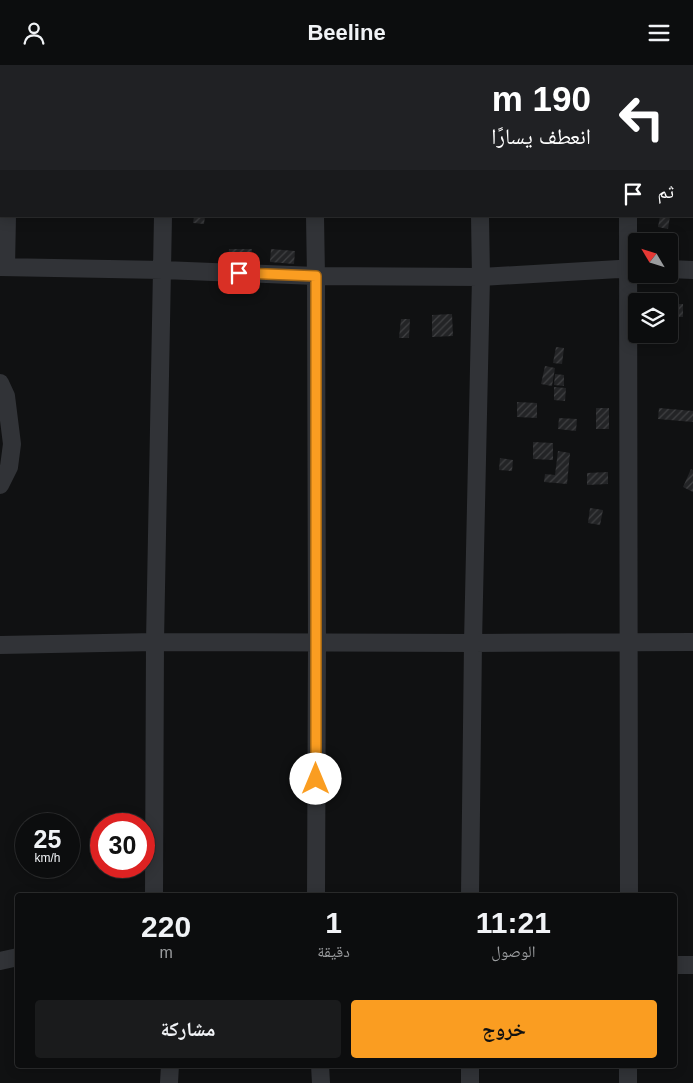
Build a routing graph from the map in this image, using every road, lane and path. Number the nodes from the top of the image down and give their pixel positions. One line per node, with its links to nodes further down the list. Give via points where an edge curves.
1 (6, 217): 7 (street)
2 (163, 217): 9 (street)
3 (314, 217): 12 (street)
4 (480, 217): 13 (street)
5 (628, 217): 6 (street)
6 (629, 233)
7 (3, 267): 9 (street)
8 (628, 267): 13 (street)
9 (163, 269): 12 (street); 18 (street)
10 (678, 269): 11 (street)
11 (693, 270)
12 (316, 276): 13 (street); 19 (street)
13 (481, 277): 20 (street)
14 (632, 283): 21 (street)
15 (0, 383): 16 (street, via 6,396 12,444 9,467)
16 (0, 485)
17 (693, 641): 21 (street)
18 (155, 642): 19 (street); 22 (street); 23 (street)
19 (317, 643): 20 (street); 24 (street)
20 (473, 643): 21 (street); 25 (street)
21 (629, 643): 26 (street)
22 (0, 645)
23 (154, 893)
24 (316, 893)
25 (470, 893)
26 (629, 893)
27 (15, 958): 28 (street)
28 (0, 961)
29 (677, 965): 30 (street)
30 (693, 965)
31 (170, 1068): 35 (street)
32 (320, 1068): 36 (street)
33 (470, 1068): 37 (street)
34 (628, 1068): 38 (street)
35 (169, 1083)
36 (321, 1083)
37 (470, 1083)
38 (628, 1083)

